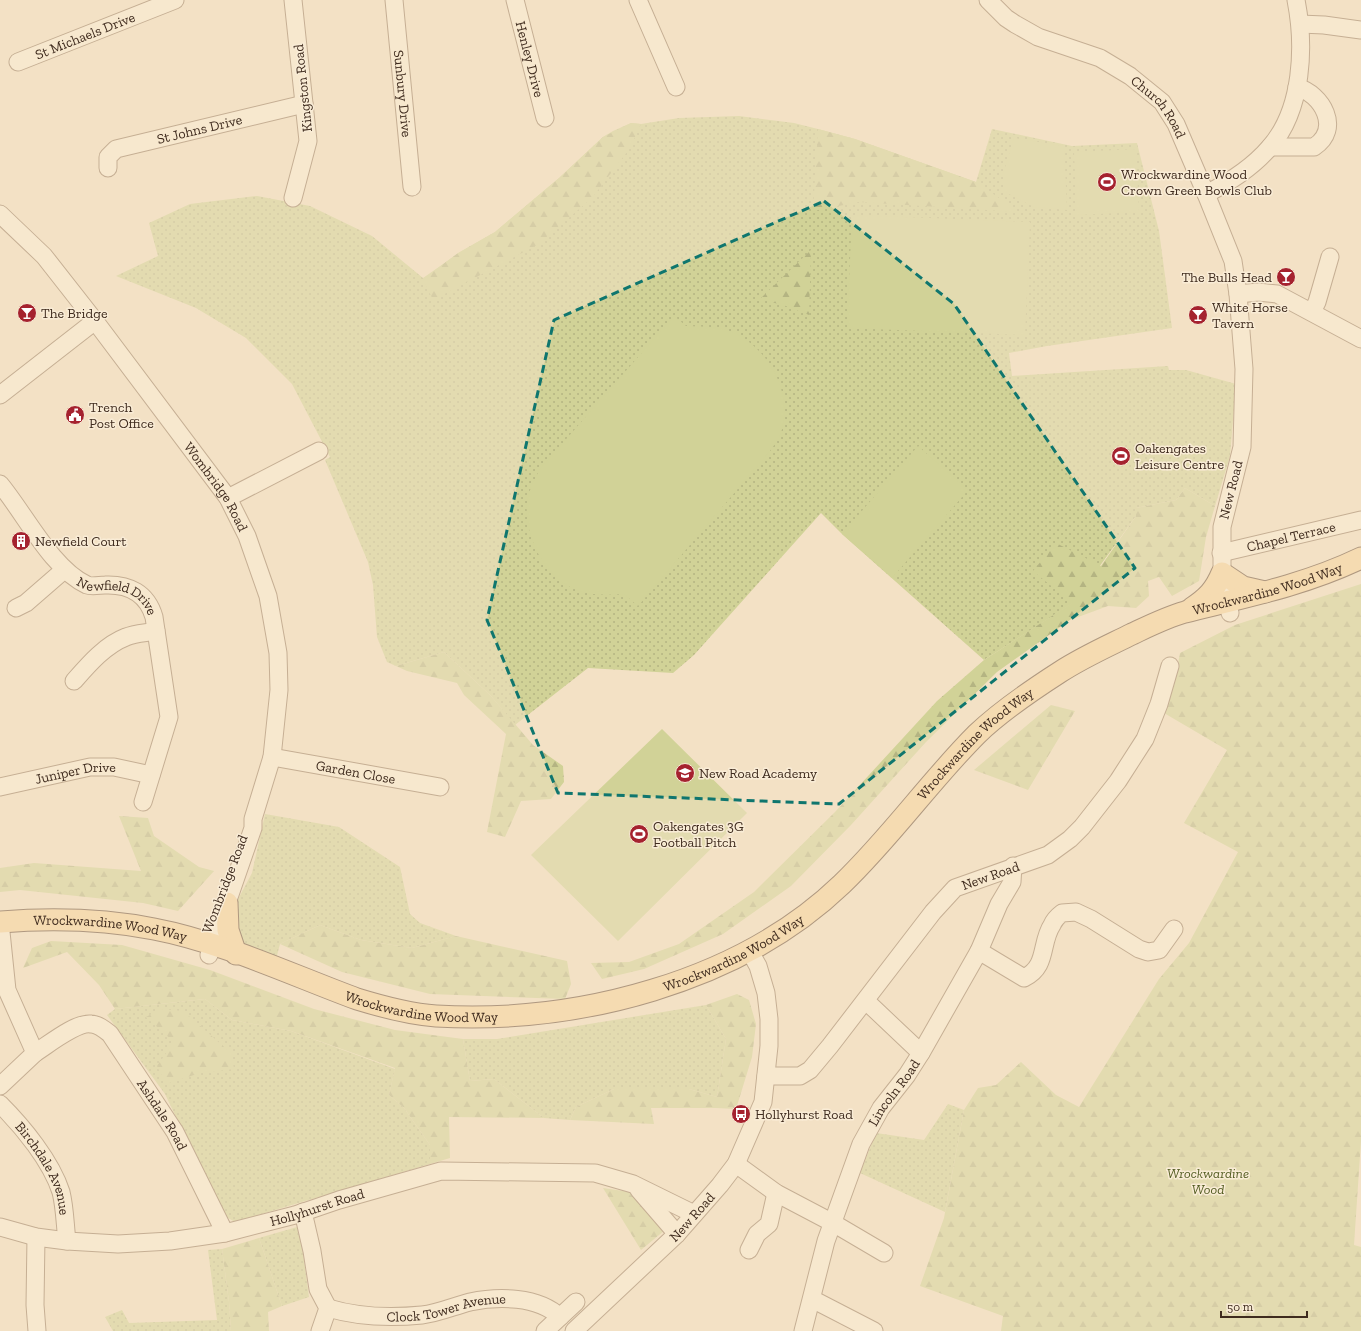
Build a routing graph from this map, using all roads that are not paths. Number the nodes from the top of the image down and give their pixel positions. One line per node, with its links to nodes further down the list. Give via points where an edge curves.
1 (175, 0): 10 (street, St Michaels Drive)
2 (294, 0): 13 (street, Kingston Road)
3 (394, 0): 17 (street, Sunbury Drive)
4 (515, 0): 14 (street, Henley Drive)
5 (638, 0): 11 (street)
6 (988, 0): 18 (street, Church Road, via 1015,24 1038,36 1100,58 1130,76 1162,102 1176,124)
7 (1296, 0): 8 (street)
8 (1300, 22): 9 (street); 12 (street)
9 (1361, 30)
10 (18, 62)
11 (676, 87)
12 (1297, 87): 15 (street, via 1291,109); 15 (street, via 1307,90 1322,108 1328,121 1326,137 1314,147)
13 (304, 104): 16 (street, St Johns Drive, via 116,149 108,157); 19 (street, Kingston Road, via 308,141)
14 (545, 118)
15 (1270, 147): 18 (street, via 1234,180)
16 (108, 168)
17 (412, 187)
18 (1206, 194): 22 (street, Church Road, via 1233,261)
19 (293, 198)
20 (0, 214): 24 (street, Wombridge Road, via 44,256)
21 (1330, 257): 23 (street)
22 (1238, 294): 23 (street, via 1277,294); 32 (street, New Road, via 1244,369 1242,447 1224,516)
23 (1312, 312): 25 (street)
24 (95, 321): 26 (street); 29 (street, Wombridge Road)
25 (1361, 340)
26 (0, 394)
27 (319, 451): 29 (street)
28 (0, 484): 33 (street, Newfield Drive)
29 (228, 498): 42 (street, Wombridge Road, via 247,536 268,596 278,652 279,690)
30 (1361, 520): 32 (street, Chapel Terrace)
31 (1361, 558): 35 (main road, Wrockwardine Wood Way, via 1319,576)
32 (1222, 563): 35 (main road, via 1243,587); 37 (street, New Road); 38 (main road, via 1216,587 1211,594)
33 (64, 570): 36 (street, Newfield Drive, via 26,603); 39 (street, Newfield Drive, via 88,586 114,585 133,588 151,606)
34 (1361, 570): 37 (main road, Wrockwardine Wood Way, via 1318,587)
35 (1266, 592): 37 (main road, Wrockwardine Wood Way)
36 (16, 608)
37 (1229, 608): 38 (main road, Wrockwardine Wood Way); 55 (main road, Wrockwardine Wood Way, via 1127,645 1084,665 1036,696 968,753 884,851 819,917 776,946)
38 (1184, 612): 55 (main road, Wrockwardine Wood Way, via 1158,622 1064,669 1007,709 974,738 841,885 818,906)
39 (156, 631): 41 (street, Newfield Drive, via 120,640 91,662); 43 (street, Newfield Drive, via 169,717)
40 (1170, 666): 48 (street, New Road, via 1160,704 1145,739 1100,807 1054,852)
41 (74, 681)
42 (272, 757): 45 (street, Garden Close); 47 (street, Wombridge Road)
43 (151, 775): 44 (street, Juniper Drive, via 114,767 90,767); 46 (street, Newfield Drive)
44 (0, 787)
45 (440, 787)
46 (143, 802)
47 (253, 819): 49 (street, Wombridge Road, via 253,828); 52 (street, Wombridge Road, via 246,826)
48 (1013, 866): 53 (street, Lincoln Road, via 1012,882 999,904); 56 (street, New Road, via 955,888 933,912)
49 (227, 903): 52 (street, Wombridge Road); 54 (main road, via 228,930)
50 (0, 929): 52 (main road, Wrockwardine Wood Way, via 39,919 128,925 154,929); 57 (street, via 7,990)
51 (1174, 930): 53 (street, via 1159,950 1148,952 1076,912 1062,913 1051,925 1040,963 1034,974 1024,978)
52 (206, 948): 54 (main road, Wrockwardine Wood Way); 55 (main road, Wrockwardine Wood Way, via 340,1004 403,1019 462,1026 535,1023 593,1015 702,982)
53 (979, 951): 58 (street, Lincoln Road)
54 (236, 954): 55 (main road, Wrockwardine Wood Way, via 357,999 434,1016 541,1013 591,1005 664,986)
55 (752, 954): 59 (street, New Road, via 758,966 768,1004 769,1046)
56 (866, 1001): 58 (street); 59 (street, New Road, via 810,1070 800,1076)
57 (35, 1053): 60 (street); 69 (street, Ashdale Road, via 75,1028 90,1023 103,1028 113,1038 175,1132)
58 (921, 1053): 67 (street, Lincoln Road, via 872,1123 861,1144)
59 (766, 1076): 62 (street, New Road, via 763,1102)
60 (0, 1086)
61 (0, 1104): 72 (street, Birchdale Avenue, via 28,1136 54,1176 64,1205)
62 (736, 1164): 64 (street); 66 (street, New Road)
63 (633, 1184): 65 (street, Hollyhurst Road, via 595,1173 442,1170); 66 (street, Hollyhurst Road); 70 (street)
64 (776, 1193): 67 (street); 73 (street, via 769,1224 757,1234)
65 (303, 1212): 69 (street, Hollyhurst Road); 77 (street, via 318,1289)
66 (694, 1214): 70 (street, New Road)
67 (833, 1223): 74 (street); 75 (street, Lincoln Road, via 820,1259)
68 (0, 1227): 71 (street, Hollyhurst Road)
69 (225, 1233): 72 (street, Hollyhurst Road, via 170,1241 133,1243)
70 (677, 1234): 82 (street, New Road)
71 (36, 1237): 72 (street, Hollyhurst Road); 79 (street)
72 (67, 1241)
73 (749, 1250)
74 (884, 1253)
75 (812, 1299): 83 (street, Lincoln Road); 84 (street)
76 (576, 1302): 78 (street)
77 (328, 1308): 78 (street, Clock Tower Avenue, via 349,1314 421,1315 485,1299 530,1301 551,1308); 80 (street)
78 (560, 1316): 81 (street)
79 (37, 1331)
80 (320, 1331)
81 (545, 1331)
82 (574, 1331)
83 (803, 1331)
84 (874, 1331)

